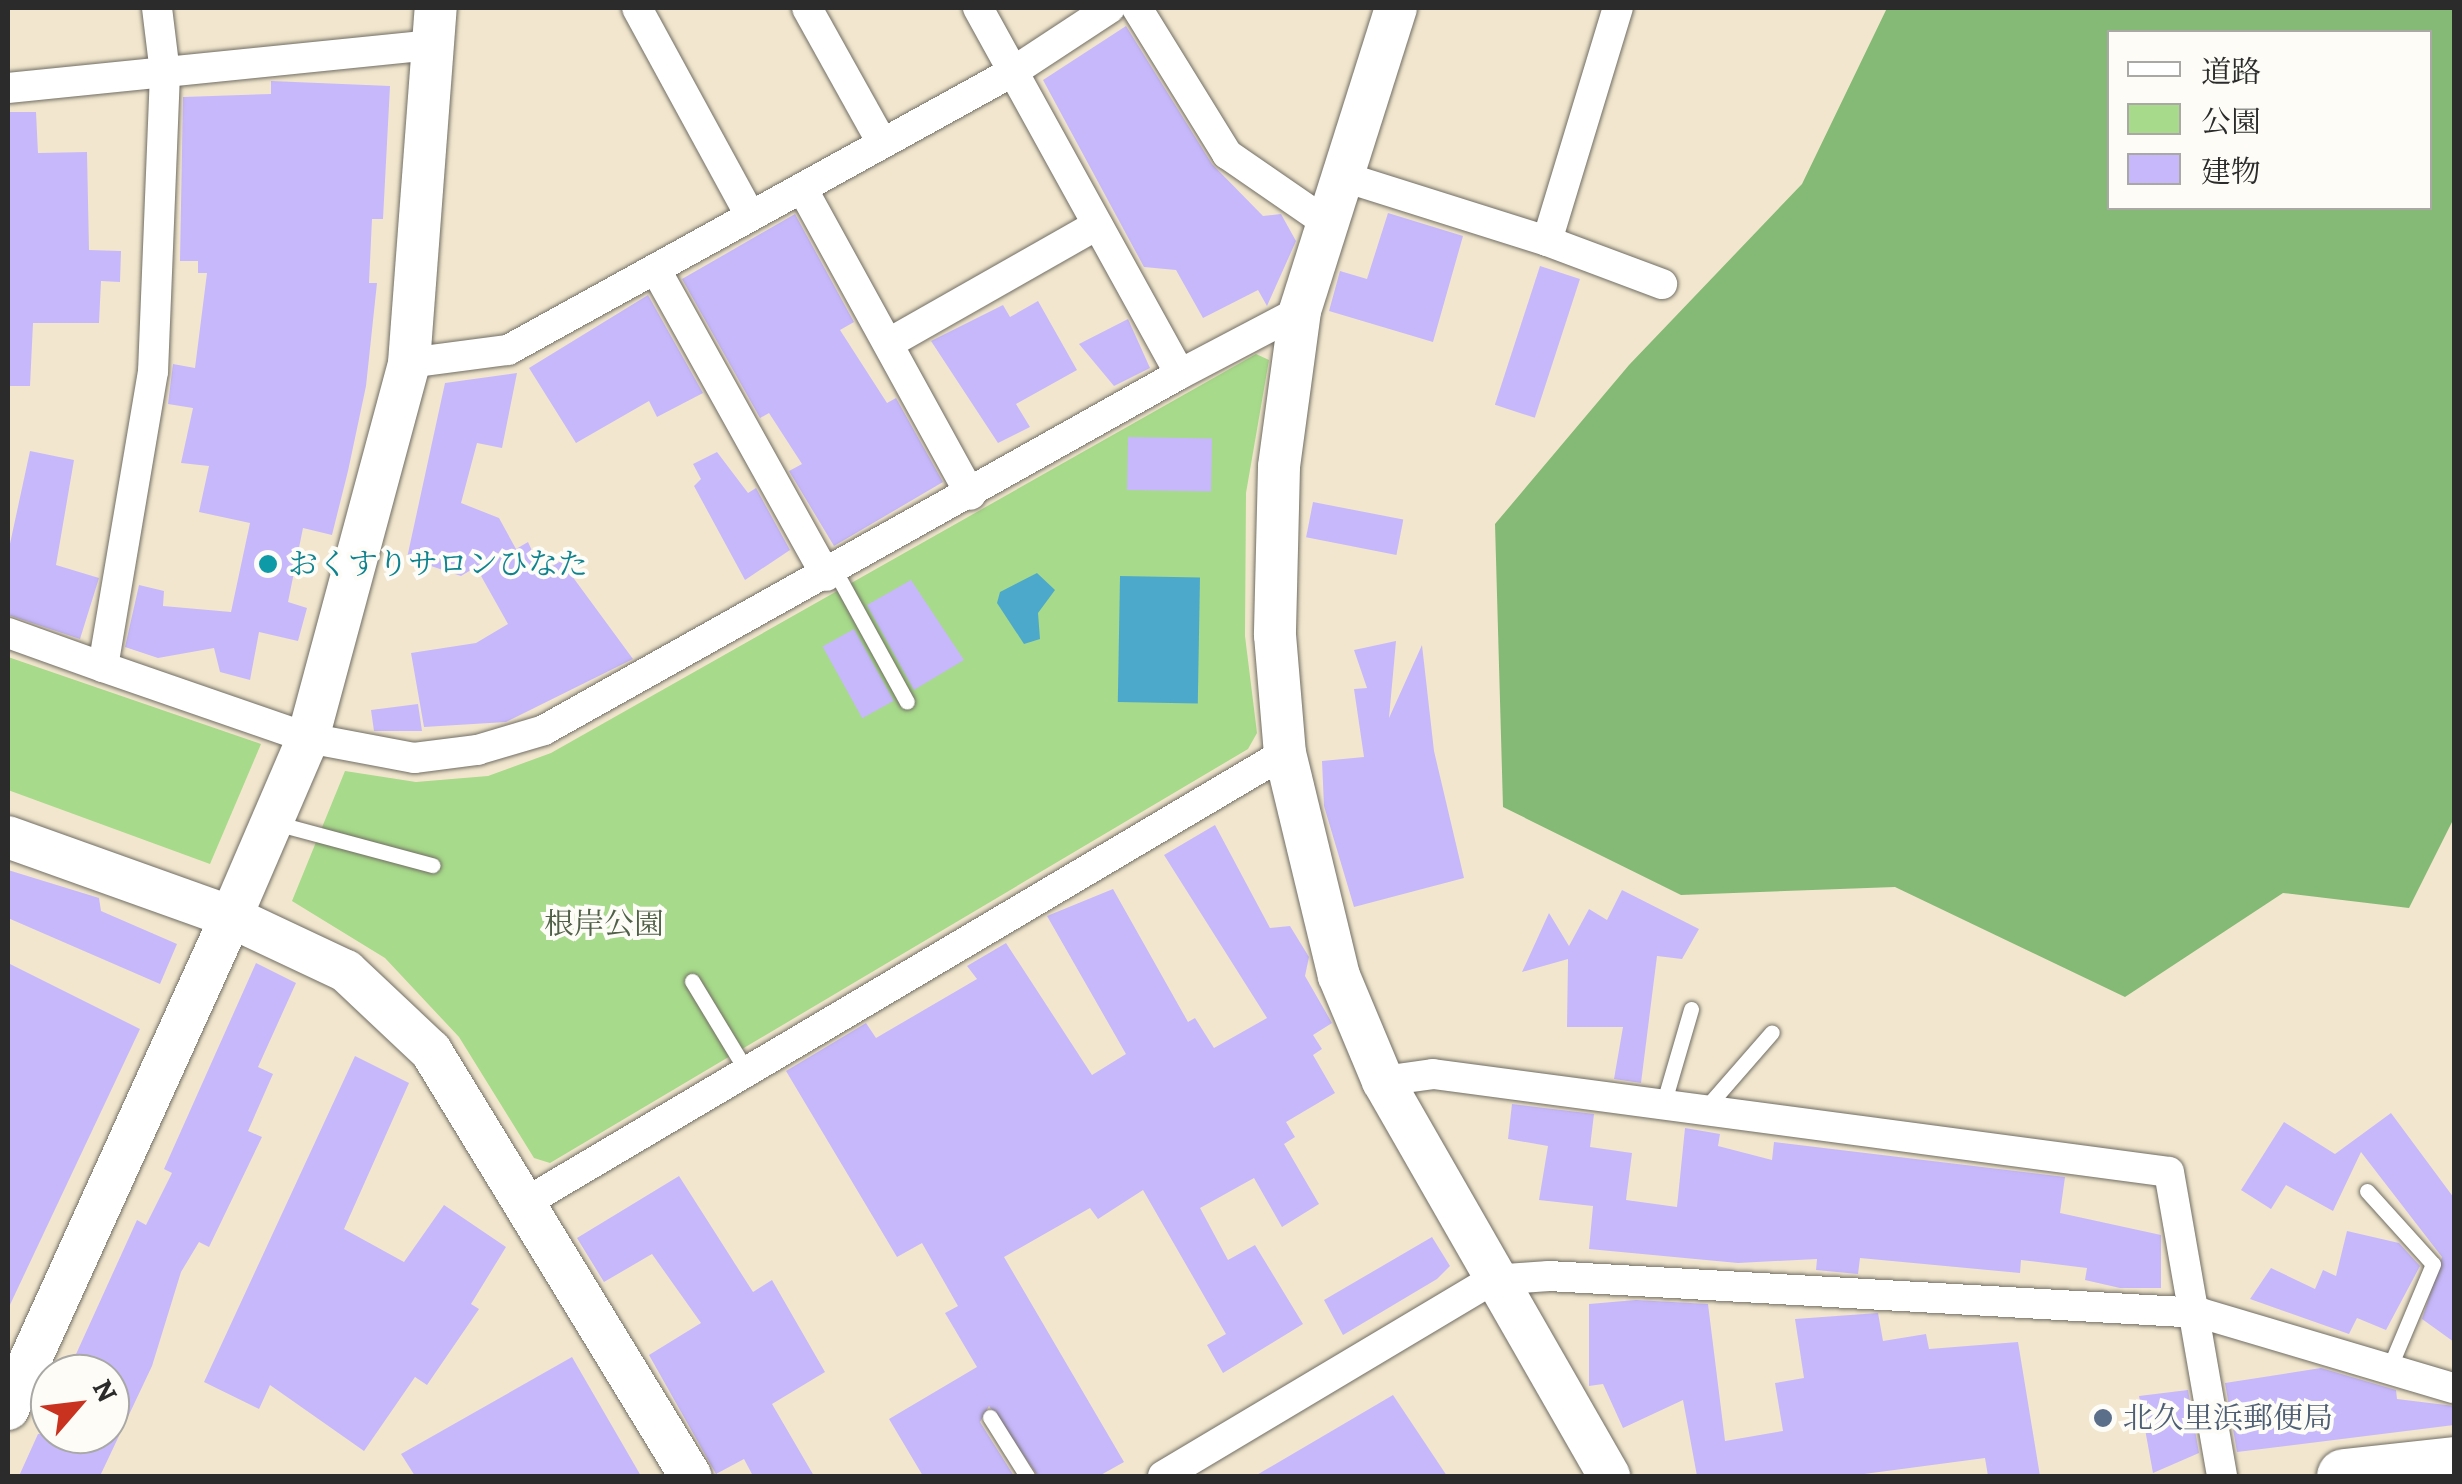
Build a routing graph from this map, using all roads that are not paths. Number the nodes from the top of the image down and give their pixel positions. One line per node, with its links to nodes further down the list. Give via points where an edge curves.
1 (157, 8): 11 (street)
2 (637, 8): 16 (street)
3 (807, 8): 13 (street)
4 (978, 8): 10 (street)
5 (1110, 8): 10 (street)
6 (1137, 8): 17 (street, via 1227,154)
7 (1396, 8): 14 (street)
8 (1618, 8): 19 (street)
9 (437, 17): 11 (street); 24 (street)
10 (1014, 71): 13 (street); 18 (street)
11 (165, 73): 12 (street); 29 (street, via 153,372)
12 (8, 88)
13 (882, 143): 15 (street)
14 (1341, 176): 17 (street); 19 (street)
15 (802, 188): 16 (street); 23 (street)
16 (750, 215): 20 (street)
17 (1324, 221): 22 (street)
18 (1097, 224): 23 (street); 25 (street)
19 (1547, 241): 21 (street)
20 (656, 270): 24 (street, via 508,350); 27 (street)
21 (1662, 284)
22 (1300, 311): 25 (street); 32 (street, via 1279,467 1275,635)
23 (891, 342): 26 (street)
24 (409, 363): 31 (street)
25 (1180, 374): 26 (street)
26 (970, 495): 27 (street)
27 (830, 574): 30 (lane); 31 (street, via 544,730 414,758)
28 (8, 633): 29 (street)
29 (103, 667): 31 (street)
30 (907, 702)
31 (308, 738): 33 (street)
32 (1285, 753): 40 (street); 41 (street, via 1339,976)
33 (272, 822): 35 (lane); 36 (street)
34 (8, 837): 36 (street)
35 (432, 866)
36 (231, 917): 45 (street, via 346,972 431,1050); 50 (street)
37 (692, 981): 40 (lane)
38 (1691, 1009): 42 (lane)
39 (1772, 1032): 43 (lane)
40 (746, 1070): 45 (street)
41 (1383, 1081): 42 (street, via 1433,1074); 46 (street)
42 (1663, 1104): 43 (street)
43 (1704, 1110): 47 (street, via 2169,1172)
44 (2366, 1191): 48 (lane, via 2433,1264)
45 (528, 1202): 53 (street)
46 (1492, 1280): 47 (street); 55 (street); 56 (street)
47 (2190, 1314): 48 (street); 57 (street)
48 (2392, 1364): 49 (street)
49 (2454, 1388)
50 (8, 1410)
51 (990, 1417): 54 (lane)
52 (2454, 1464): 58 (highway)
53 (690, 1476)
54 (1027, 1476)
55 (1163, 1476)
56 (1609, 1476)
57 (2222, 1476)
58 (2344, 1476)

